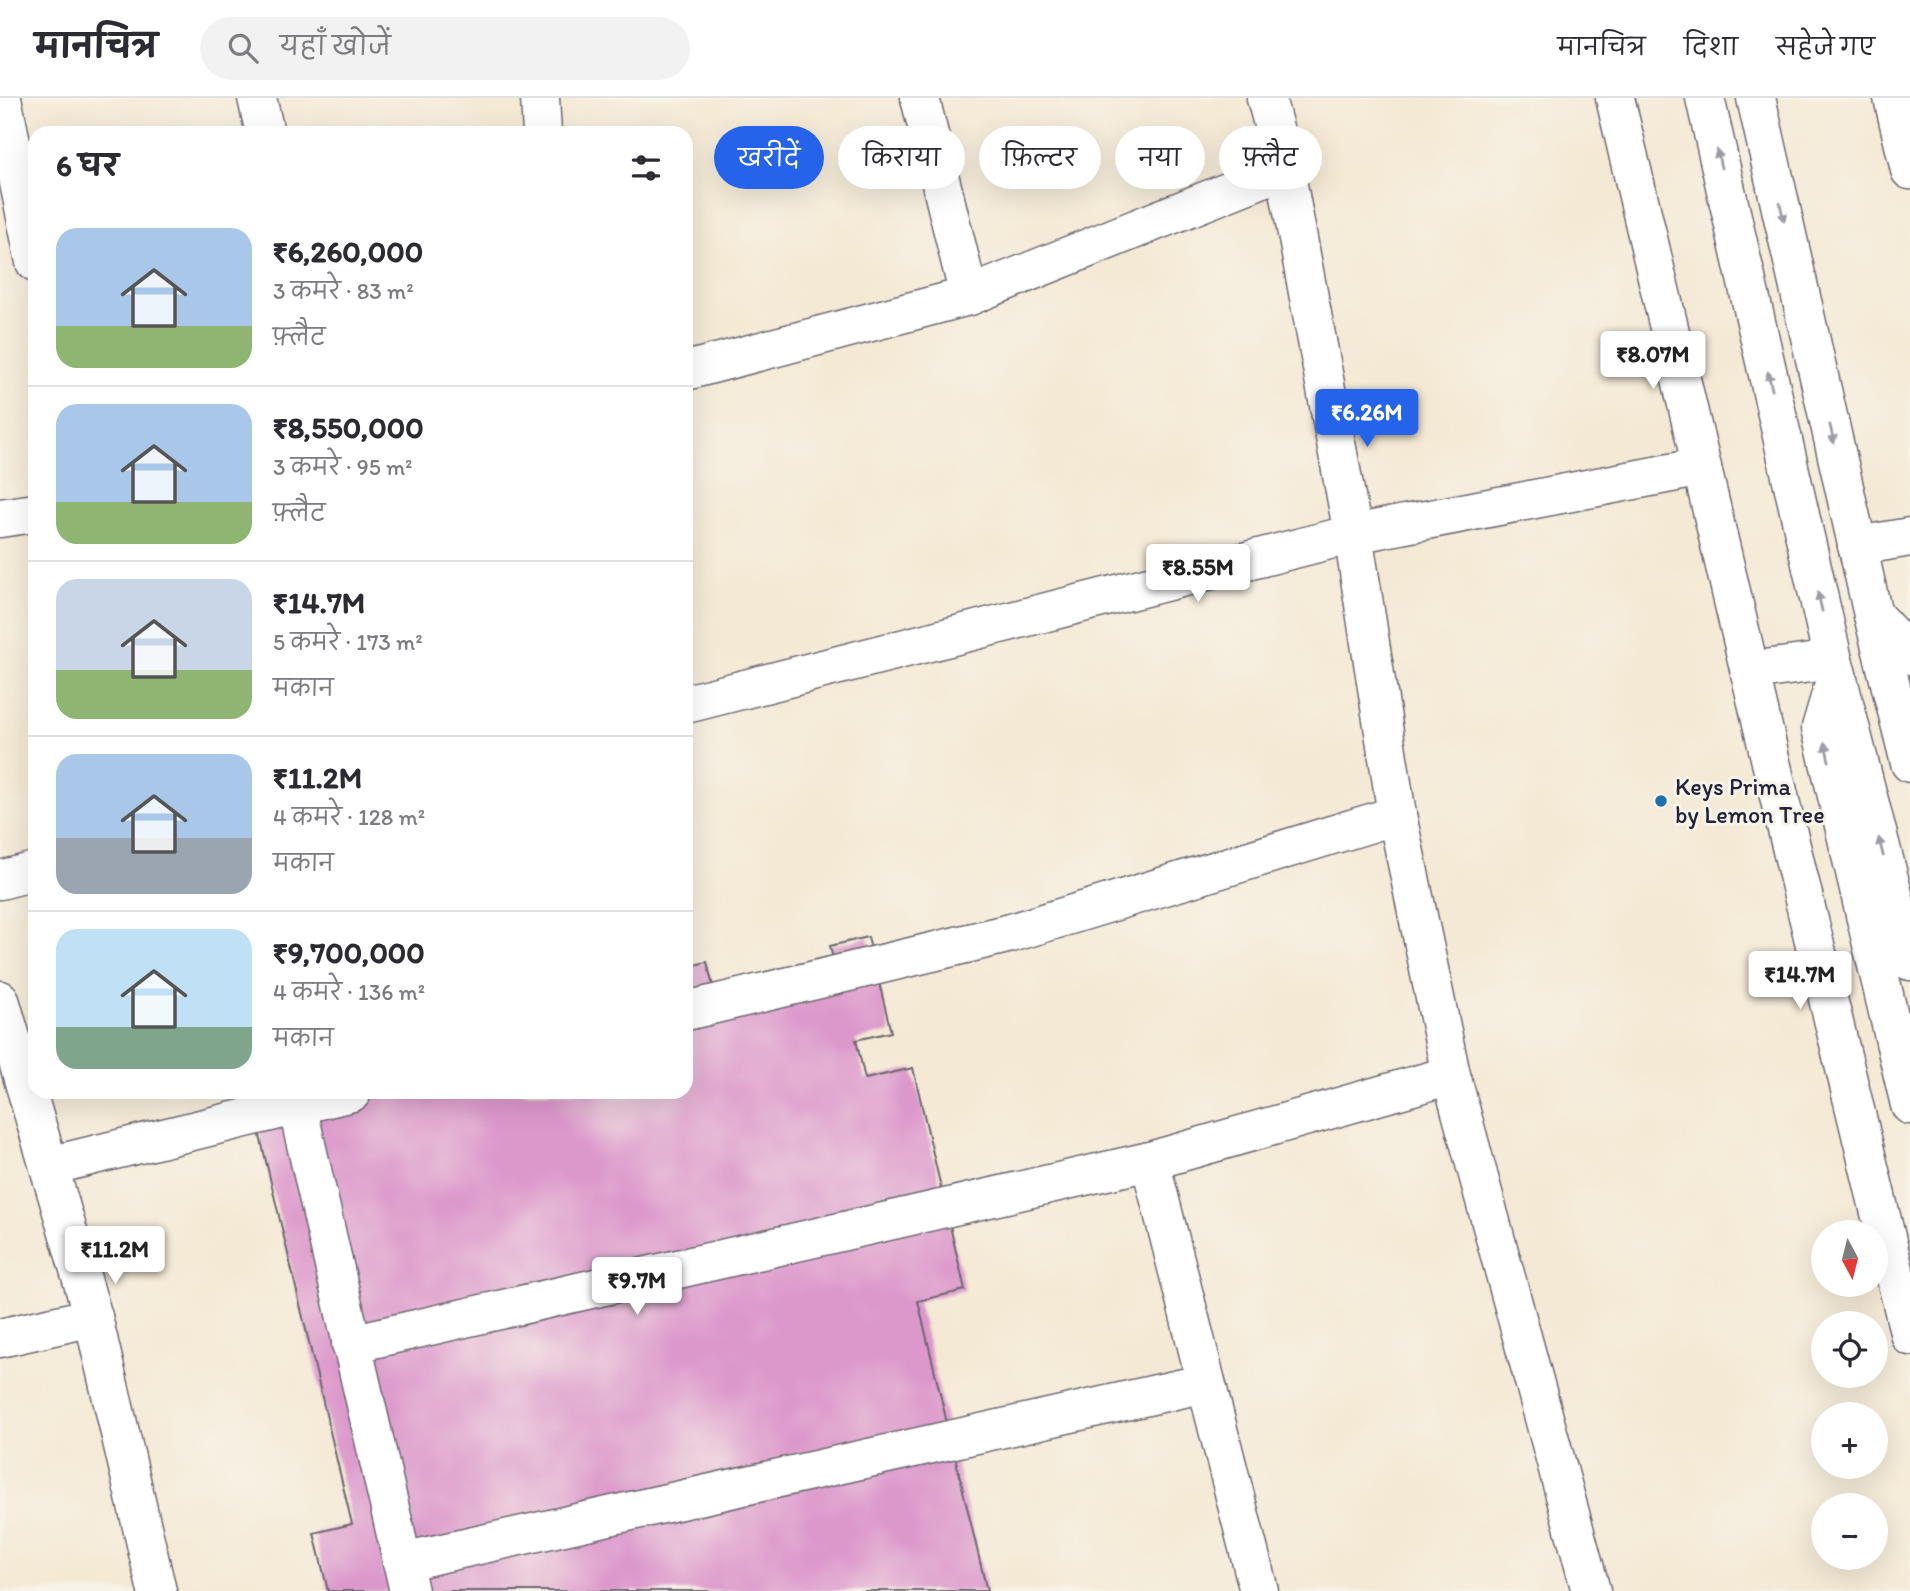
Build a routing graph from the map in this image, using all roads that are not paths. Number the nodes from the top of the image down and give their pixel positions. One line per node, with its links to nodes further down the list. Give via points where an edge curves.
1 (2, 98): 16 (street)
2 (257, 98): 10 (street)
3 (540, 98): 11 (street)
4 (920, 98): 17 (street)
5 (1266, 98): 12 (street)
6 (1615, 98): 19 (street)
7 (1705, 98): 27 (street, one-way to 7)
8 (1756, 98): 24 (street, one-way to 24)
9 (1893, 98): 13 (street)
10 (263, 126)
11 (542, 126)
12 (1273, 126)
13 (1910, 170)
14 (1235, 189): 17 (street)
15 (1289, 189): 22 (street)
16 (28, 227)
17 (969, 296): 18 (street)
18 (693, 369)
19 (1702, 467): 22 (street); 28 (street)
20 (28, 514): 21 (street)
21 (0, 517)
22 (1353, 534): 29 (street); 31 (street)
23 (1910, 537): 24 (street)
24 (1857, 546): 25 (street)
25 (1873, 615): 26 (street); 30 (street)
26 (1910, 655)
27 (1835, 667): 28 (street); 34 (street, one-way to 27); 42 (street, one-way to 27, via 1821,728)
28 (1749, 671): 46 (street)
29 (693, 703)
30 (1910, 763)
31 (1397, 814): 36 (street, via 1011,933); 37 (street)
32 (28, 873): 33 (street)
33 (0, 880)
34 (1910, 961)
35 (0, 1000): 38 (street)
36 (693, 1010)
37 (1451, 1075): 43 (street); 53 (street)
38 (28, 1095)
39 (29, 1099): 44 (street)
40 (322, 1099): 41 (street)
41 (297, 1105): 44 (street); 48 (street)
42 (1910, 1105)
43 (1150, 1161): 48 (street); 49 (street)
44 (49, 1166): 45 (street)
45 (93, 1317): 47 (street); 51 (street)
46 (1910, 1336)
47 (0, 1338)
48 (351, 1344): 50 (street)
49 (1206, 1382): 50 (street); 52 (street)
50 (406, 1576)
51 (157, 1591)
52 (1259, 1591)
53 (1591, 1591)

